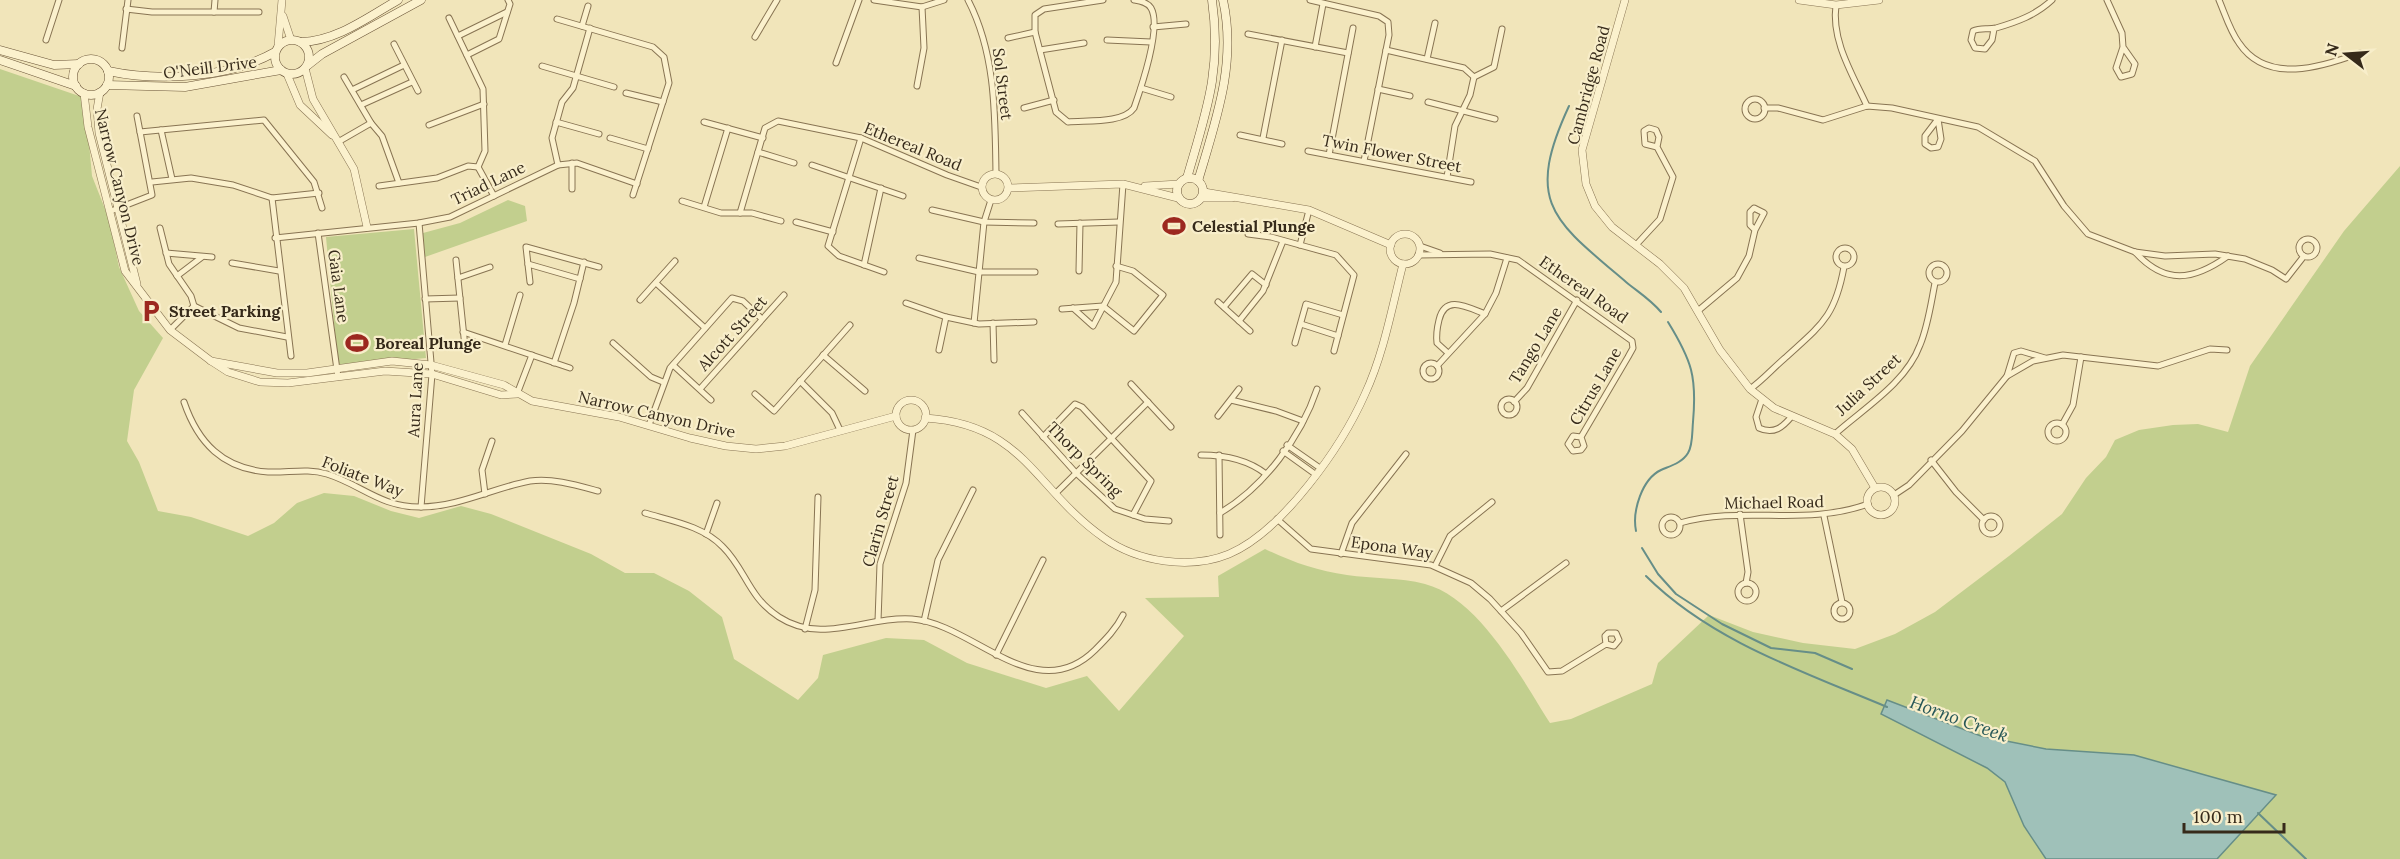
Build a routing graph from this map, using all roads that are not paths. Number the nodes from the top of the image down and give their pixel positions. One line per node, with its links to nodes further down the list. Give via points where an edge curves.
1 (59, 0): 49 (street)
2 (129, 0): 29 (street)
3 (215, 0): 30 (street)
4 (282, 0): 33 (street)
5 (398, 0): 53 (main road, via 334,36)
6 (421, 0): 73 (main road, O'Neill Drive, via 322,54)
7 (508, 0): 32 (street)
8 (777, 0): 47 (street)
9 (859, 0): 69 (street)
10 (874, 0): 28 (street)
11 (944, 0): 28 (street)
12 (968, 0): 131 (street, Sol Street, via 991,69)
13 (1095, 0): 14 (street); 44 (street, via 1039,10)
14 (1102, 0)
15 (1134, 0): 39 (street, via 1151,9)
16 (1212, 0): 134 (main road, via 1216,31 1212,91)
17 (1223, 0): 136 (main road, via 1229,33 1225,84)
18 (1310, 0): 25 (street)
19 (1625, 0): 182 (street, Cambridge Road, via 1582,150 1583,171 1595,206 1612,227)
20 (1800, 0): 26 (street)
21 (1879, 0): 26 (street)
22 (2052, 0): 43 (street, via 2036,14)
23 (2107, 0): 58 (street)
24 (2219, 0): 64 (street, via 2239,43 2252,56 2276,68 2299,70)
25 (1323, 4): 57 (street); 63 (street, via 1379,16 1388,22)
26 (1836, 5): 98 (street, via 1840,44)
27 (588, 6): 38 (street)
28 (922, 6): 82 (street, via 924,48)
29 (126, 9): 30 (street); 59 (street)
30 (214, 12): 31 (street)
31 (259, 12)
32 (507, 12): 46 (street); 66 (street, via 499,39)
33 (282, 13): 50 (street); 60 (street)
34 (449, 18): 46 (street)
35 (557, 18): 38 (street)
36 (1435, 23): 67 (street)
37 (1186, 24): 39 (street)
38 (582, 26): 40 (street)
39 (1153, 27): 54 (street)
40 (590, 28): 76 (street); 94 (street, via 653,47 664,57 669,83)
41 (1353, 28): 65 (street)
42 (1502, 29): 77 (street, via 1494,68)
43 (1994, 29): 43 (street, via 1985,49 1975,48 1971,40 1973,31)
44 (1035, 32): 48 (street); 62 (street)
45 (1248, 34): 52 (street)
46 (458, 36): 66 (street)
47 (755, 37)
48 (1008, 38)
49 (46, 40)
50 (291, 40): 53 (main road); 60 (main road, O'Neill Drive)
51 (1107, 40): 54 (street)
52 (1282, 40): 57 (street); 117 (street)
53 (301, 42): 73 (main road, via 308,50)
54 (1151, 42): 84 (street)
55 (1084, 43): 62 (street)
56 (394, 44): 71 (street)
57 (1314, 47): 65 (street)
58 (2124, 47): 58 (street, via 2135,64 2132,74 2121,76 2116,69)
59 (122, 48)
60 (277, 49): 74 (main road, O'Neill Drive, via 261,60 239,67 188,75); 75 (main road, O'Neill Drive, via 275,62)
61 (0, 50): 70 (main road, O'Neill Drive, via 54,65)
62 (1040, 50): 93 (street)
63 (1386, 50): 67 (street); 85 (street)
64 (2360, 52)
65 (1348, 53): 124 (street)
66 (467, 55): 96 (street, via 483,88)
67 (1427, 59): 77 (street, via 1464,68)
68 (0, 60): 81 (main road)
69 (836, 63)
70 (79, 64): 74 (main road, O'Neill Drive, via 96,59); 81 (main road, via 74,74)
71 (404, 64): 79 (street); 86 (street)
72 (542, 66): 76 (street)
73 (307, 67): 75 (main road, O'Neill Drive, via 297,74); 118 (street, via 313,99)
74 (108, 71): 80 (main road)
75 (284, 72): 80 (main road, O'Neill Drive, via 185,87); 118 (street, via 300,105)
76 (577, 76): 83 (street); 105 (street)
77 (1474, 76): 101 (street)
78 (344, 77): 86 (street)
79 (412, 82): 87 (street); 97 (street)
80 (107, 85): 88 (main road)
81 (76, 86): 89 (main road)
82 (917, 86)
83 (614, 87)
84 (1141, 88): 92 (street); 93 (street, via 1131,113 1120,117 1068,122 1059,116)
85 (1378, 89): 91 (street); 125 (street)
86 (352, 90): 97 (street)
87 (418, 91)
88 (100, 92): 89 (main road); 160 (street, Narrow Canyon Drive, via 99,133)
89 (84, 93): 160 (street, Narrow Canyon Drive, via 88,127)
90 (626, 93): 94 (street)
91 (1410, 96)
92 (1172, 97)
93 (1053, 100): 99 (street)
94 (663, 102): 121 (street)
95 (1428, 102): 101 (street)
96 (484, 104): 108 (street); 130 (street, via 485,152)
97 (361, 105): 107 (street)
98 (1867, 106): 100 (street, via 1823,120); 104 (street)
99 (1024, 108)
100 (1764, 108)
101 (1462, 111): 103 (street); 133 (street, via 1451,144)
102 (137, 116): 111 (street)
103 (1495, 119)
104 (1938, 119): 104 (street, via 1925,136 1925,144 1931,148 1938,147 1941,140); 184 (street, via 1978,127 2028,156 2088,234)
105 (556, 122): 112 (street); 128 (street, via 552,138)
106 (705, 122): 109 (street)
107 (371, 123): 118 (street); 139 (street, via 382,136)
108 (429, 125)
109 (729, 128): 115 (street); 158 (street)
110 (161, 130): 111 (street); 135 (street); 149 (street, via 264,120 301,163)
111 (140, 132): 137 (street)
112 (599, 134)
113 (1240, 135): 117 (street)
114 (610, 138): 121 (street)
115 (763, 138): 116 (street, Ethereal Road, via 765,128 778,121); 123 (street)
116 (861, 138): 132 (street); 145 (street, Ethereal Road)
117 (1263, 138): 119 (street)
118 (336, 139): 172 (street, via 354,169)
119 (1282, 144)
120 (1657, 147): 182 (street, via 1673,177 1660,219)
121 (648, 149): 140 (street)
122 (1308, 151): 124 (street, Twin Flower Street)
123 (759, 153): 127 (street); 163 (street)
124 (1329, 155): 125 (street, Twin Flower Street)
125 (1364, 161): 133 (street, Twin Flower Street)
126 (572, 163): 128 (street, Triad Lane); 140 (street, Triad Lane); 148 (street)
127 (794, 163)
128 (558, 165): 152 (street, Triad Lane)
129 (812, 165): 132 (street)
130 (478, 167): 139 (street); 152 (street)
131 (996, 174): 145 (street, via 988,176); 147 (street, via 1006,180)
132 (849, 176): 146 (street); 175 (street)
133 (1447, 177): 138 (street, Twin Flower Street)
134 (1187, 178): 136 (main road); 142 (main road)
135 (172, 179): 137 (street); 154 (street, via 233,185)
136 (1198, 180): 151 (main road)
137 (152, 182): 160 (street, via 150,198)
138 (1472, 182)
139 (399, 183): 143 (street)
140 (637, 184): 150 (street)
141 (1123, 184): 144 (street); 147 (street); 168 (street)
142 (1179, 184): 144 (street); 155 (main road)
143 (379, 186)
144 (1137, 186): 155 (street)
145 (981, 187): 156 (street)
146 (882, 188): 153 (street); 200 (street)
147 (1008, 188): 156 (street, via 1002,198)
148 (572, 189)
149 (319, 193): 154 (street); 159 (street)
150 (633, 195)
151 (1202, 195): 155 (main road, via 1190,205); 162 (street)
152 (494, 196): 169 (street, Triad Lane, via 450,217)
153 (903, 196)
154 (272, 198): 178 (street)
155 (1178, 198)
156 (991, 200): 166 (street)
157 (682, 201): 158 (street)
158 (704, 207): 163 (street, via 721,213)
159 (322, 208)
160 (115, 210): 242 (street, Narrow Canyon Drive, via 137,284)
161 (932, 210): 166 (street)
162 (1309, 210): 180 (street); 181 (street)
163 (740, 213): 164 (street)
164 (781, 221)
165 (796, 222): 175 (street)
166 (984, 222): 167 (street); 208 (street)
167 (1035, 222)
168 (1119, 222): 170 (street); 201 (street)
169 (418, 223): 172 (street, Triad Lane); 220 (street, Aura Lane)
170 (1080, 223): 171 (street); 206 (street)
171 (1058, 224)
172 (367, 227): 176 (street, Triad Lane)
173 (160, 228): 185 (street)
174 (1755, 230): 230 (street, via 1749,256 1737,278)
175 (833, 232): 200 (street, via 828,246 839,256)
176 (318, 233): 178 (street, Triad Lane); 268 (street, Gaia Lane)
177 (1248, 234): 179 (street)
178 (275, 238): 205 (street)
179 (1282, 240): 180 (street); 216 (street)
180 (1300, 245): 232 (street, via 1336,255 1354,275)
181 (1391, 245): 183 (street, via 1404,235 1413,237); 199 (street, via 1393,257)
182 (1636, 245): 230 (street, Cambridge Road, via 1684,288)
183 (1420, 246): 186 (street, Ethereal Road); 187 (street)
184 (2135, 252): 188 (street); 188 (street, via 2156,271 2183,275 2199,274)
185 (166, 253): 190 (street); 210 (street)
186 (1441, 253): 187 (street, Ethereal Road); 193 (street, Ethereal Road)
187 (1419, 255): 199 (street)
188 (2228, 256): 189 (street, via 2254,263 2286,279)
189 (2304, 256)
190 (202, 257): 191 (street); 210 (street)
191 (212, 257)
192 (920, 258): 208 (street)
193 (1508, 258): 222 (street, Ethereal Road, via 1533,268); 231 (street)
194 (456, 260): 211 (street)
195 (675, 261): 214 (street)
196 (232, 262): 205 (street)
197 (584, 262): 198 (street, via 526,247); 203 (street); 212 (street)
198 (528, 264): 212 (street); 213 (street)
199 (1403, 264): 310 (street, via 1366,394)
200 (864, 265): 207 (street)
201 (1116, 266): 226 (street, via 1116,282); 226 (street, via 1133,271 1163,295 1134,331)
202 (490, 267): 211 (street)
203 (599, 267)
204 (1844, 267): 278 (street, via 1836,300 1816,331)
205 (279, 271): 246 (street)
206 (1079, 271)
207 (884, 272)
208 (979, 272): 209 (street); 237 (street)
209 (1035, 272)
210 (177, 276): 225 (street)
211 (458, 278): 219 (street)
212 (580, 279): 263 (street)
213 (530, 282)
214 (656, 283): 221 (street); 241 (street)
215 (1935, 283): 299 (street, Julia Street, via 1921,344 1909,366)
216 (1266, 285): 228 (street, via 1252,274); 235 (street)
217 (784, 295): 234 (street, Alcott Street)
218 (520, 296): 249 (street)
219 (460, 297): 220 (street); 244 (street)
220 (425, 299): 264 (street, Aura Lane)
221 (640, 300)
222 (1576, 300): 251 (street, Ethereal Road, via 1627,335); 287 (street, Tango Lane, via 1527,388)
223 (1218, 302): 228 (street)
224 (906, 303): 233 (street)
225 (194, 306): 242 (street); 246 (street, via 239,328)
226 (1103, 306): 227 (street); 227 (street, via 1094,326)
227 (1073, 308): 229 (street)
228 (1224, 308): 235 (street)
229 (1062, 309)
230 (1699, 310): 278 (street, Cambridge Road, via 1720,350)
231 (1485, 314): 255 (street); 255 (street, via 1456,304 1441,309 1437,343)
232 (1343, 315): 239 (street, via 1306,304); 245 (street)
233 (946, 317): 237 (street); 253 (street)
234 (762, 319): 241 (street, via 743,301 732,298); 275 (street, Alcott Street)
235 (1239, 321): 243 (street)
236 (1034, 322): 238 (street)
237 (974, 323): 238 (street)
238 (993, 323): 261 (street)
239 (1300, 324): 245 (street); 248 (street)
240 (850, 325): 257 (street)
241 (705, 328): 265 (street)
242 (170, 330): 262 (street, Narrow Canyon Drive)
243 (1250, 331)
244 (463, 332): 249 (street); 250 (street)
245 (1338, 336): 254 (street)
246 (287, 337): 258 (street)
247 (612, 343): 273 (street, via 651,377)
248 (1295, 344)
249 (506, 345): 256 (street)
250 (465, 347)
251 (1633, 348): 302 (street, Citrus Lane)
252 (2227, 350): 259 (street, via 2210,349 2158,366)
253 (939, 351)
254 (1334, 351)
255 (1448, 353): 266 (street)
256 (532, 355): 263 (street); 280 (street)
257 (823, 355): 272 (street); 279 (street)
258 (291, 356)
259 (2081, 357): 260 (street); 295 (street, via 2073,405)
260 (2047, 358): 270 (street, via 2033,361); 270 (street, via 2014,352)
261 (994, 360)
262 (211, 361): 268 (street, Narrow Canyon Drive, via 277,373); 271 (street, Narrow Canyon Drive, via 228,372 260,382)
263 (555, 363): 267 (street)
264 (432, 365): 268 (street, Narrow Canyon Drive, via 392,361); 269 (street, Aura Lane); 280 (street, Narrow Canyon Drive, via 504,385)
265 (673, 365): 273 (street); 275 (street)
266 (1437, 366)
267 (570, 368)
268 (336, 369): 271 (street, Gaia Lane)
269 (432, 375): 271 (street, Narrow Canyon Drive, via 385,371); 280 (street, Narrow Canyon Drive, via 501,395); 323 (street, Aura Lane)
270 (2007, 376): 309 (street, via 1989,402)
271 (338, 377)
272 (800, 381): 281 (street, via 774,411); 297 (street, via 832,413)
273 (663, 382): 294 (street)
274 (1131, 384): 286 (street)
275 (700, 389): 284 (street)
276 (1239, 389): 282 (street)
277 (1317, 389): 293 (street)
278 (1750, 389): 283 (street, Cambridge Road)
279 (865, 391)
280 (517, 394): 294 (street, Narrow Canyon Drive, via 532,401 584,408)
281 (755, 394)
282 (1231, 399): 290 (street); 293 (street)
283 (1762, 399): 291 (street, Cambridge Road); 291 (street, via 1756,417 1759,428 1779,429)
284 (711, 400)
285 (184, 402): 323 (street, Foliate Way, via 204,440 222,458 241,469 328,474 397,506)
286 (1148, 402): 296 (street); 301 (street)
287 (1514, 402)
288 (1022, 413): 300 (street, Thorp Spring)
289 (896, 416): 292 (street, Narrow Canyon Drive, via 903,403 912,400 921,404); 297 (street, Narrow Canyon Drive); 298 (street, via 900,425)
290 (1218, 416)
291 (1791, 416): 299 (street, Cambridge Road)
292 (925, 418): 298 (street); 316 (street, via 950,419 999,439 1023,456)
293 (1303, 421): 304 (street)
294 (650, 425): 297 (street, Narrow Canyon Drive, via 726,446 756,448 785,446)
295 (2062, 425)
296 (1171, 427)
297 (840, 430)
298 (913, 430): 343 (street, Clarin Street, via 906,483 880,564)
299 (1835, 434): 313 (street, Cambridge Road, via 1852,449)
300 (1043, 437): 301 (street, via 1075,404); 311 (street, Thorp Spring)
301 (1111, 437): 311 (street); 327 (street, via 1151,481)
302 (1581, 437)
303 (492, 441): 317 (street, via 482,470)
304 (1287, 445): 305 (street); 310 (street)
305 (1283, 451): 310 (street); 312 (street)
306 (1406, 454): 335 (street, via 1352,523)
307 (1201, 455): 308 (street)
308 (1219, 455): 312 (street, via 1254,464); 325 (street)
309 (1931, 460): 318 (street, via 1909,485); 330 (street)
310 (1318, 471): 329 (street)
311 (1077, 473): 316 (street); 327 (street, Thorp Spring, via 1115,509)
312 (1266, 474): 325 (street, via 1250,492)
313 (1875, 489): 318 (street, via 1883,487); 322 (street)
314 (973, 490): 344 (street, via 938,560)
315 (598, 491): 317 (street, Foliate Way, via 566,482 532,481)
316 (1056, 493): 329 (street, via 1104,538 1152,559 1192,562 1229,554)
317 (485, 494): 323 (street, Foliate Way, via 444,506)
318 (1894, 495): 322 (street, via 1894,504 1886,513 1877,514)
319 (818, 497): 345 (street, via 815,590)
320 (1492, 502): 338 (street, via 1450,536)
321 (717, 503): 333 (street)
322 (1868, 504): 328 (street, Michael Road)
323 (421, 507)
324 (645, 513): 333 (street)
325 (1220, 513): 334 (street)
326 (1740, 514): 328 (street, Michael Road); 332 (street, Michael Road, via 1703,517); 339 (street)
327 (1132, 515): 331 (street, Thorp Spring)
328 (1824, 516): 340 (street)
329 (1277, 519): 335 (street, Epona Way, via 1311,549)
330 (1984, 520)
331 (1169, 521)
332 (1680, 524)
333 (706, 534): 345 (street, via 724,547 754,596 779,617)
334 (1220, 535)
335 (1341, 554): 338 (street, Epona Way)
336 (1043, 560): 347 (street)
337 (1566, 563): 341 (street)
338 (1435, 566): 341 (street, Epona Way, via 1471,583)
339 (1746, 583)
340 (1842, 602)
341 (1501, 611): 346 (street, Epona Way, via 1548,672 1562,671)
342 (1123, 615): 347 (street, via 1116,629 1084,660 1064,669 1037,669 1013,664)
343 (878, 621): 344 (street); 345 (street, via 833,631)
344 (924, 621): 347 (street)
345 (805, 630)
346 (1606, 644)
347 (996, 655)

